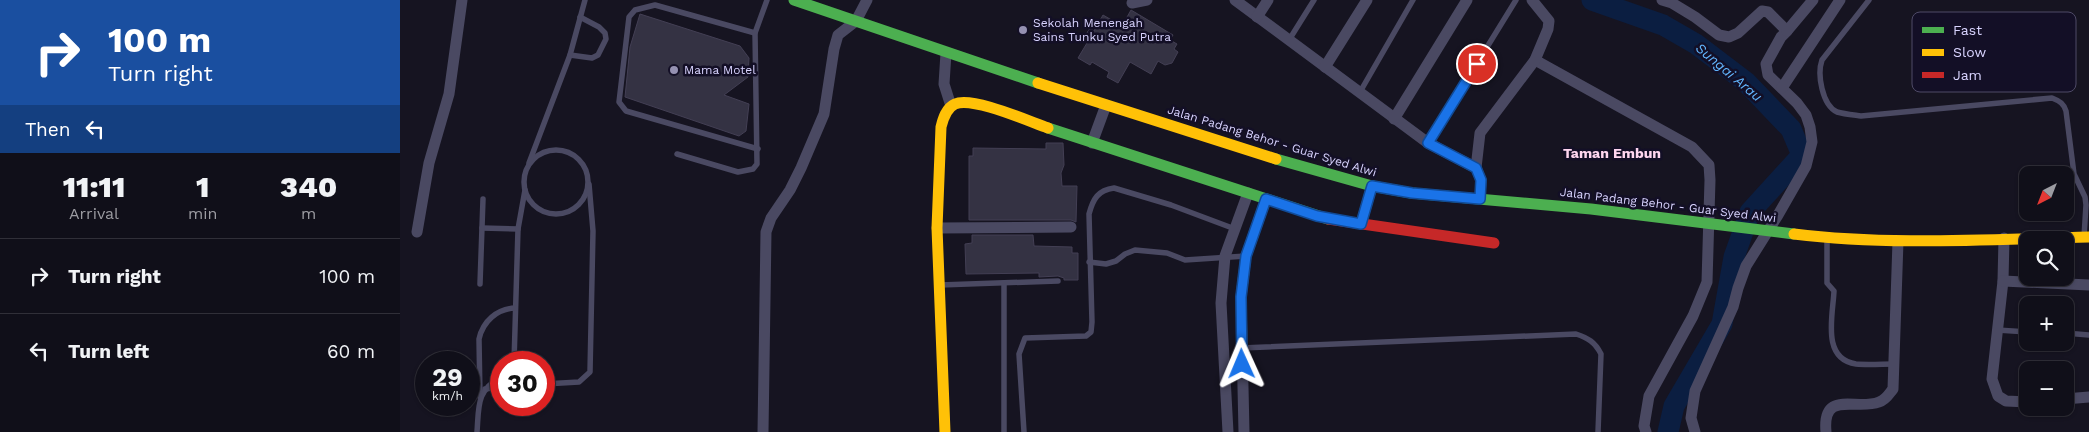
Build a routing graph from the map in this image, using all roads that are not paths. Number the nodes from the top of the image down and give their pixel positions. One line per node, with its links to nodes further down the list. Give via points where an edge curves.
1 (462, 0): 56 (street, via 449,94 429,163)
2 (585, 0): 20 (lane)
3 (767, 0): 24 (lane)
4 (794, 0): 22 (main road, Jalan Padang Behor - Guar Syed Alwi)
5 (867, 0): 22 (street)
6 (1147, 0): 19 (street)
7 (1235, 0): 21 (street)
8 (1268, 0): 21 (street)
9 (1314, 0): 25 (lane)
10 (1367, 0): 29 (street)
11 (1413, 0): 31 (lane)
12 (1467, 0): 34 (street)
13 (1516, 0): 36 (lane)
14 (1532, 0): 28 (street, via 1549,21)
15 (1662, 0): 23 (street, via 1695,17 1719,35 1729,37 1738,33 1762,12 1768,12)
16 (1813, 0): 23 (street)
17 (1840, 0): 30 (street)
18 (1869, 0): 57 (lane, via 1822,60 1820,75 1826,100 1832,108 1837,112 1861,116 2058,100 2066,111 2074,174 2085,197)
19 (1132, 3)
20 (580, 17): 27 (lane); 27 (lane, via 599,27 606,39 598,55 592,58)
21 (1257, 17): 25 (street)
22 (856, 21): 26 (main road, Jalan Padang Behor - Guar Syed Alwi); 90 (street, via 838,35 824,114 801,168 766,232)
23 (1786, 30): 30 (street, via 1766,64 1768,75)
24 (755, 33): 37 (lane); 37 (lane, via 655,5 635,10 629,17 619,102 626,111)
25 (1289, 40): 29 (street)
26 (946, 53): 32 (main road, Jalan Padang Behor - Guar Syed Alwi); 33 (street, via 944,84)
27 (570, 54): 40 (lane)
28 (1535, 60): 39 (street, via 1480,133); 49 (street, via 1692,147 1704,158 1710,172)
29 (1325, 67): 31 (street)
30 (1782, 88): 55 (street, via 1806,115 1812,142 1806,166)
31 (1360, 92): 34 (street)
32 (1106, 105): 35 (street); 42 (main road, Jalan Padang Behor - Guar Syed Alwi, via 1291,164)
33 (951, 106): 35 (main road, via 958,101 973,102); 52 (main road, via 943,116 941,127)
34 (1394, 119): 36 (street)
35 (1092, 143): 44 (main road)
36 (1428, 143): 39 (street)
37 (758, 149): 38 (lane, via 757,164 745,172)
38 (677, 154)
39 (1476, 168): 47 (street, via 1481,180)
40 (526, 171): 41 (lane, via 542,153 567,152 583,164); 43 (lane)
41 (588, 184): 43 (lane, via 582,203 565,213 554,214 540,209); 80 (lane, via 593,231 590,372 580,382)
42 (1372, 186): 47 (main road, Jalan Padang Behor - Guar Syed Alwi); 48 (street)
43 (525, 190): 53 (lane)
44 (1248, 193): 46 (main road); 54 (street)
45 (483, 199): 51 (lane)
46 (1266, 199): 48 (main road, via 1317,216); 63 (street)
47 (1480, 199): 49 (main road, Jalan Padang Behor - Guar Syed Alwi, via 1592,209)
48 (1361, 224): 61 (main road)
49 (1711, 225): 55 (main road, Jalan Padang Behor - Guar Syed Alwi); 97 (street, via 1707,282 1693,316 1649,396)
50 (1070, 227): 52 (street)
51 (482, 228): 53 (lane); 68 (lane)
52 (937, 228): 69 (main road)
53 (518, 229): 71 (lane)
54 (1235, 229): 62 (street); 64 (lane, via 1171,205 1114,188 1106,189 1092,202 1089,214)
55 (1766, 231): 58 (main road, Jalan Padang Behor - Guar Syed Alwi); 98 (street, via 1746,266 1730,314 1695,391 1691,418)
56 (418, 232)
57 (2087, 237): 59 (main road, Jalan Padang Behor - Guar Syed Alwi)
58 (1827, 238): 60 (main road, Jalan Padang Behor - Guar Syed Alwi); 79 (lane, via 1828,283 1834,291 1833,348 1838,355 1856,364)
59 (2004, 238): 60 (main road, Jalan Padang Behor - Guar Syed Alwi); 66 (street)
60 (1898, 241): 79 (street)
61 (1494, 243)
62 (1225, 256): 63 (lane); 64 (lane, via 1185,260 1167,253 1135,250 1106,264); 94 (street, via 1221,303)
63 (1246, 256): 76 (street, via 1241,297)
64 (1090, 262): 93 (lane, via 1091,332 1086,336 1032,336 1025,338 1021,345)
65 (1058, 281): 67 (lane)
66 (2002, 281): 70 (street); 72 (street)
67 (1004, 283): 69 (lane); 92 (lane)
68 (480, 284)
69 (940, 285): 91 (main road)
70 (2089, 286)
71 (515, 308): 77 (lane, via 497,312 481,331); 78 (lane)
72 (1997, 330): 73 (lane); 87 (street, via 1992,379 1994,390 2006,402)
73 (2019, 331)
74 (2074, 334): 75 (lane)
75 (2089, 335)
76 (1241, 348): 95 (street); 96 (lane, via 1576,334 1597,345 1601,354)
77 (479, 351)
78 (514, 351)
79 (1895, 364): 99 (street, via 1893,389 1888,397 1879,403 1833,407 1827,413)
80 (555, 383)
81 (490, 386): 82 (lane)
82 (486, 389): 83 (lane); 84 (lane)
83 (490, 389)
84 (480, 397)
85 (2089, 397): 86 (street)
86 (2074, 398)
87 (2019, 402)
88 (478, 416): 89 (lane)
89 (477, 432)
90 (763, 432)
91 (945, 432)
92 (1004, 432)
93 (1024, 432)
94 (1228, 432)
95 (1244, 432)
96 (1598, 432)
97 (1646, 432)
98 (1695, 432)
99 (1826, 432)

